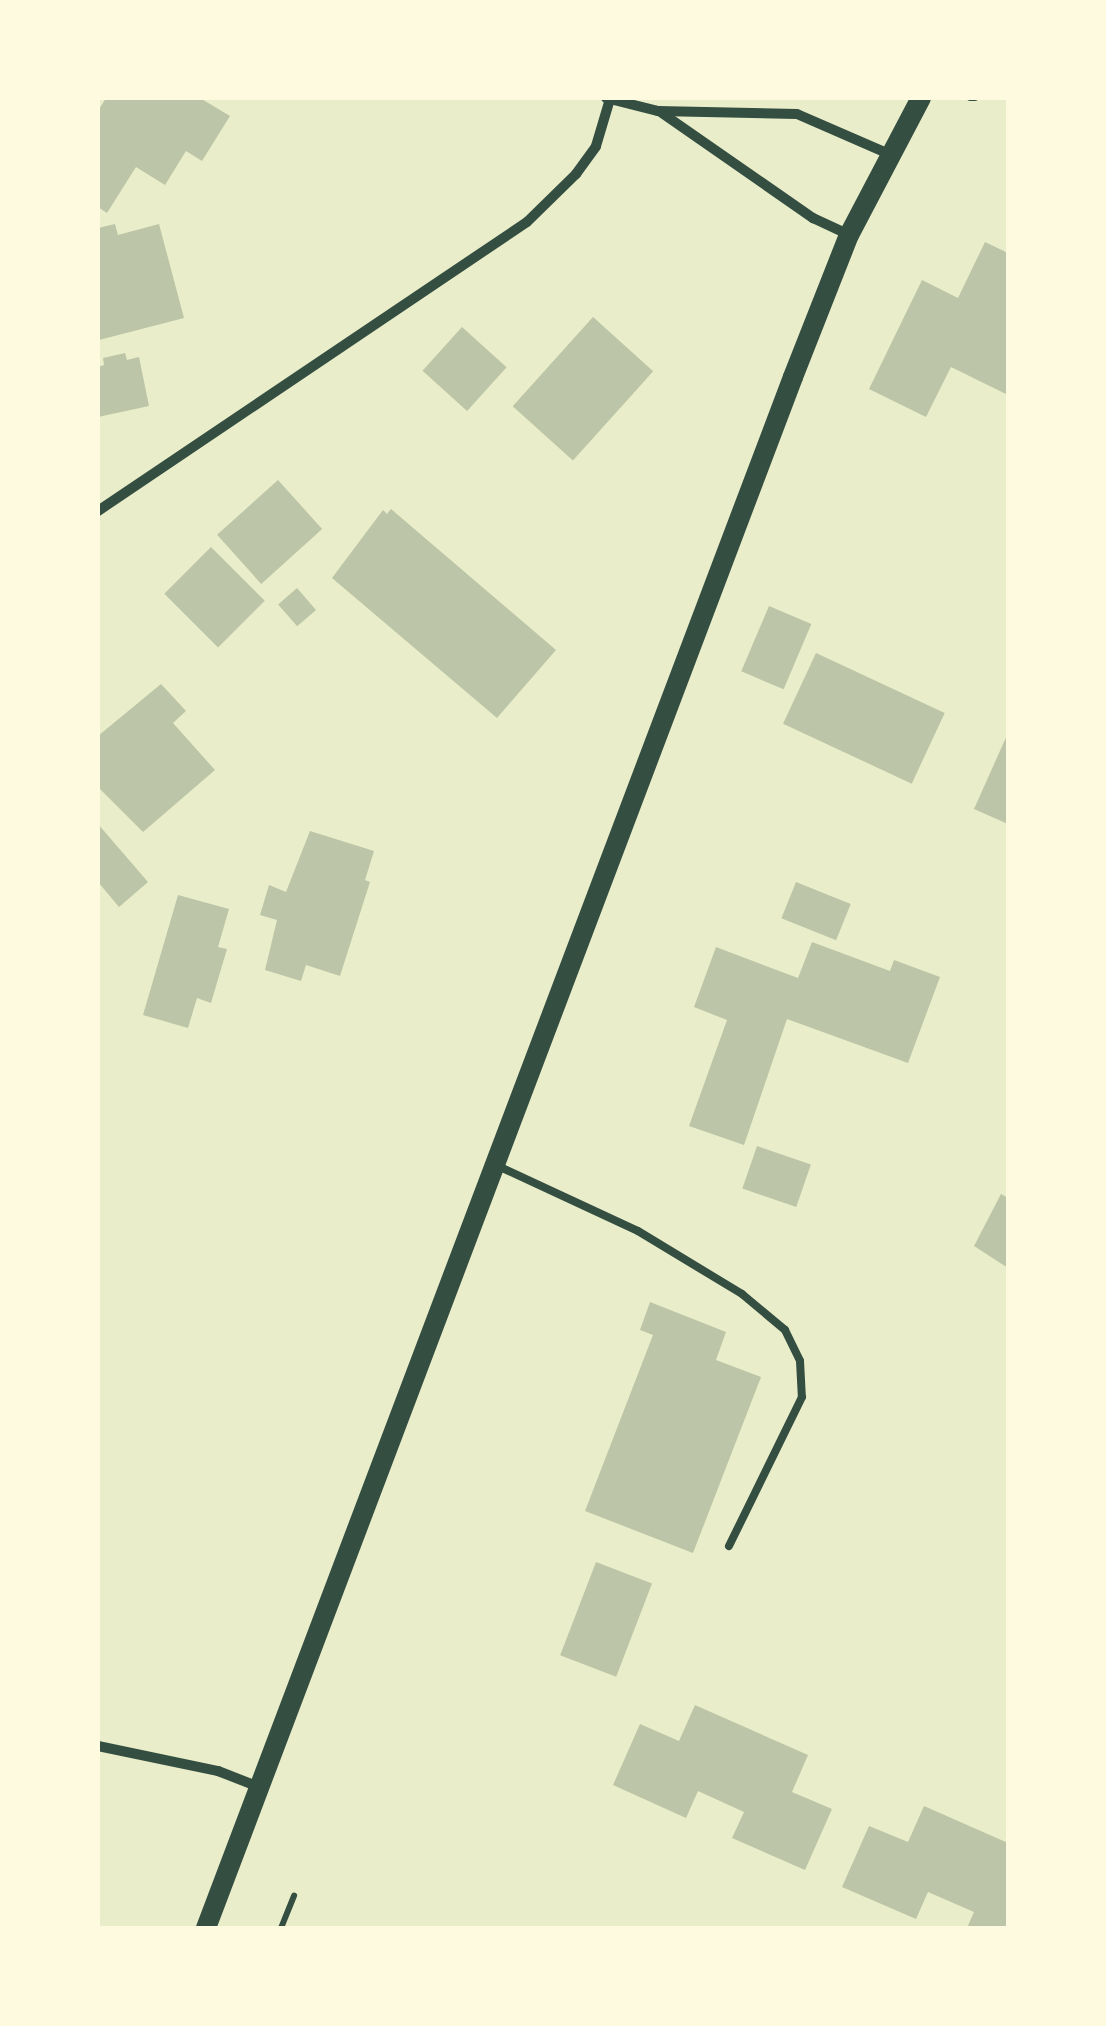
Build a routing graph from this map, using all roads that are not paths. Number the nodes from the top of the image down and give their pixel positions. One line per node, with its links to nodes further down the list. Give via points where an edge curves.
1 (608, 98): 3 (street); 6 (street, via 596,146 527,222)
2 (922, 98): 4 (main road)
3 (658, 111): 4 (street, via 797,114); 5 (street)
4 (889, 154): 5 (main road)
5 (849, 235): 7 (main road)
6 (98, 511)
7 (494, 1164): 8 (lane, via 638,1232 742,1294 785,1330 800,1361 802,1396); 10 (main road)
8 (729, 1546)
9 (98, 1746): 10 (street, via 218,1771)
10 (258, 1787): 11 (main road)
11 (206, 1928)

